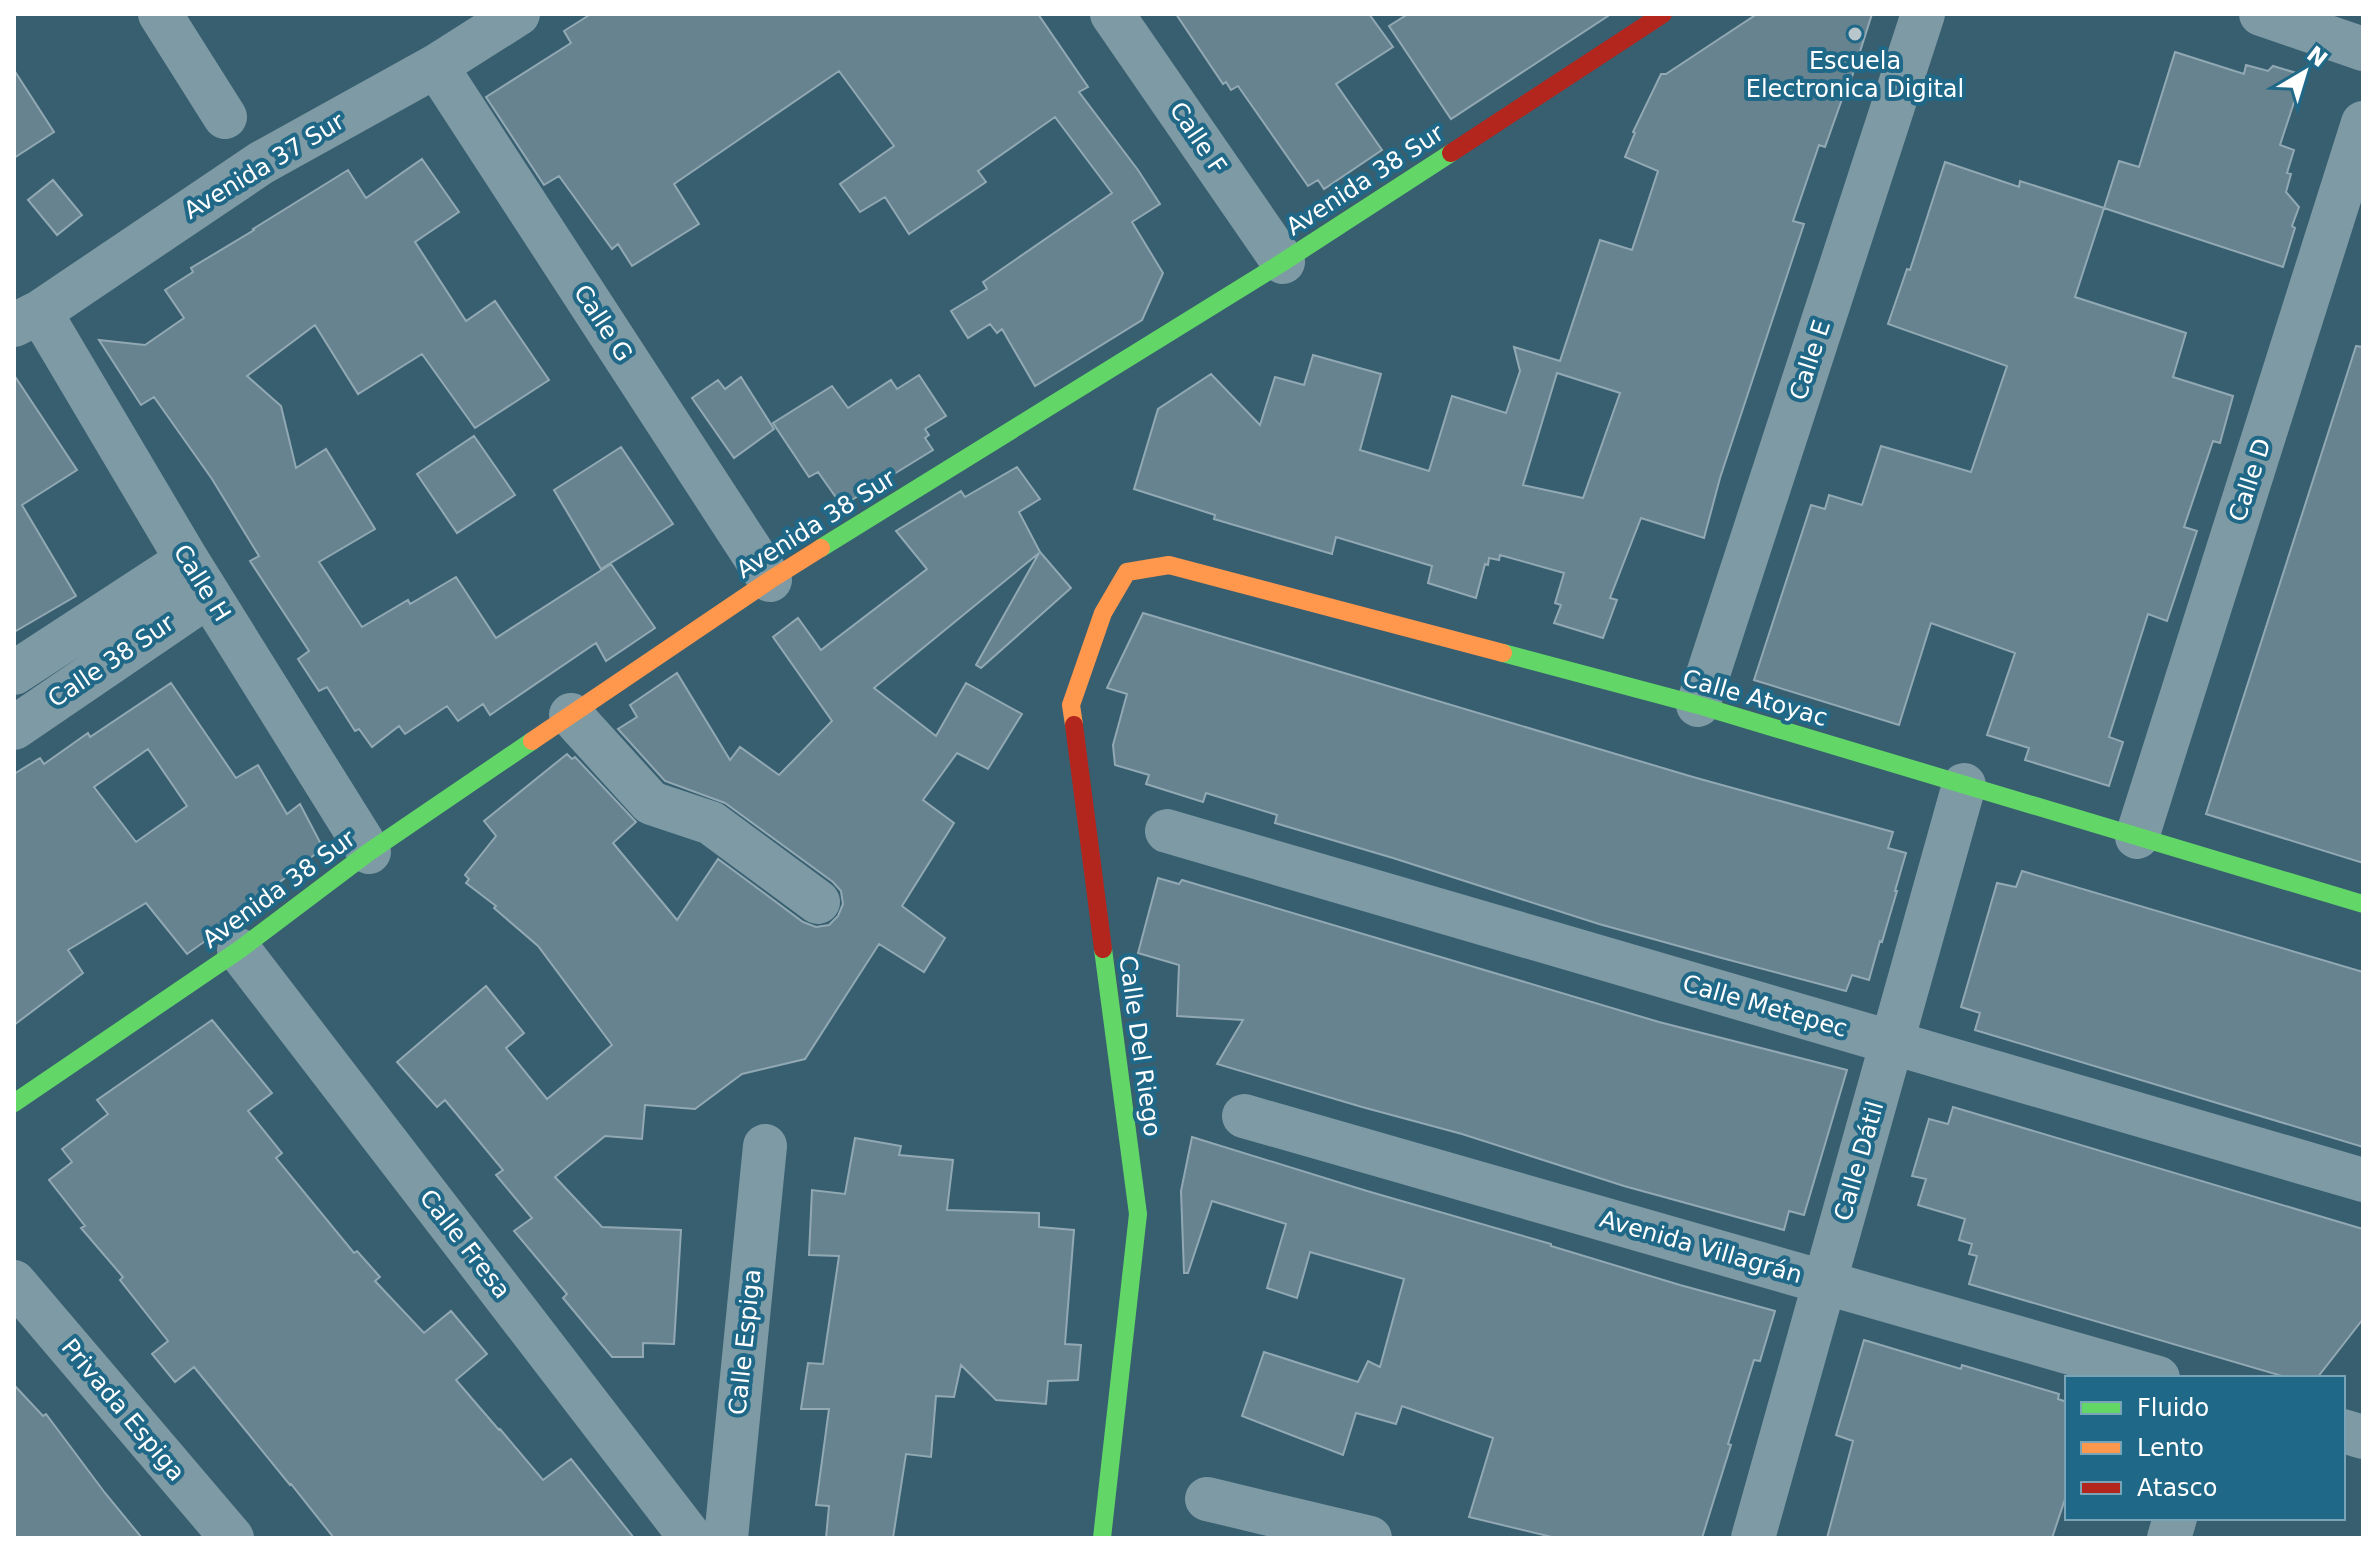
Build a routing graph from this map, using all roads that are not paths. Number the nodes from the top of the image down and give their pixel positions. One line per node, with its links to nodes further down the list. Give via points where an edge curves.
1 (160, 14): 9 (street)
2 (518, 14): 8 (street, Avenida 37 Sur)
3 (1112, 14): 11 (street, Calle F)
4 (1663, 14): 11 (street, Avenida 38 Sur)
5 (1923, 14): 17 (street, Calle E)
6 (2261, 14): 7 (street)
7 (2363, 49)
8 (436, 66): 12 (street, Avenida 37 Sur, via 261,163); 15 (street, Calle G)
9 (225, 117)
10 (2363, 123): 22 (street, Calle D)
11 (1283, 262): 15 (street, Avenida 38 Sur)
12 (27, 318): 14 (street, Calle H)
13 (1127, 572): 17 (street, Calle Atoyac, via 1169,565); 39 (street, Calle Del Riego, via 1103,613 1071,705 1138,1214)
14 (198, 577): 16 (street, Calle 38 Sur); 19 (street, Calle 38 Sur); 23 (street, Calle H)
15 (770, 580): 18 (street, Avenida 38 Sur)
16 (14, 673)
17 (1698, 705): 20 (street, Calle Atoyac)
18 (571, 715): 23 (street, Avenida 38 Sur); 24 (street, via 651,803 711,823)
19 (14, 728)
20 (1964, 785): 22 (street, Calle Atoyac); 27 (street, Calle Dátil)
21 (1167, 831): 27 (street, Calle Metepec)
22 (2137, 837): 25 (street, Calle Atoyac)
23 (369, 852): 26 (street, Avenida 38 Sur)
24 (818, 902)
25 (2363, 904)
26 (239, 950): 28 (street, Avenida 38 Sur); 37 (street, Calle Fresa)
27 (1892, 1043): 31 (street, Calle Metepec); 33 (street, Calle Dátil)
28 (14, 1103)
29 (1244, 1116): 33 (street, Avenida Villagrán)
30 (765, 1146): 38 (street, Calle Espiga)
31 (2363, 1180)
32 (14, 1282): 36 (street, Privada Espiga)
33 (1825, 1282): 34 (street, Avenida Villagrán); 41 (street, Calle Dátil)
34 (2151, 1376)
35 (1207, 1499): 40 (street)
36 (232, 1538)
37 (691, 1538)
38 (726, 1538)
39 (1102, 1538)
40 (1370, 1538)
41 (1753, 1538)

